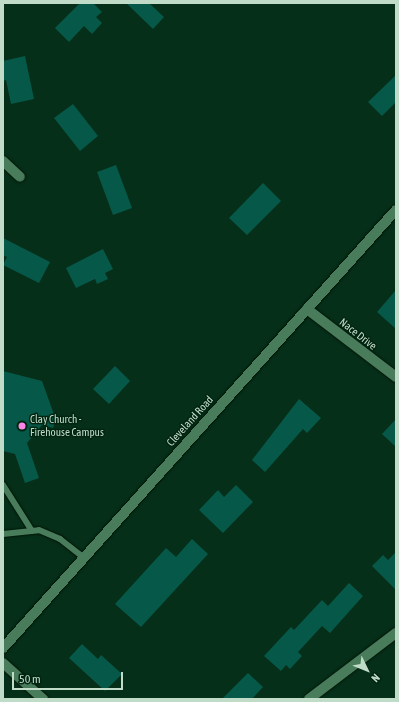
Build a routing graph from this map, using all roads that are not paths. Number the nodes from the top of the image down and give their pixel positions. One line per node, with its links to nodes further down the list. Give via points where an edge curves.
1 (3, 161): 2 (main road)
2 (20, 178)
3 (396, 210): 4 (main road, Cleveland Road)
4 (307, 309): 5 (main road, Nace Drive); 9 (main road, Cleveland Road)
5 (396, 376)
6 (3, 485): 7 (lane)
7 (32, 531): 8 (lane); 9 (lane, via 60,539)
8 (3, 534)
9 (84, 558): 11 (main road, Cleveland Road)
10 (396, 633): 14 (main road)
11 (3, 648)
12 (3, 663): 13 (main road)
13 (43, 699)
14 (309, 699)

